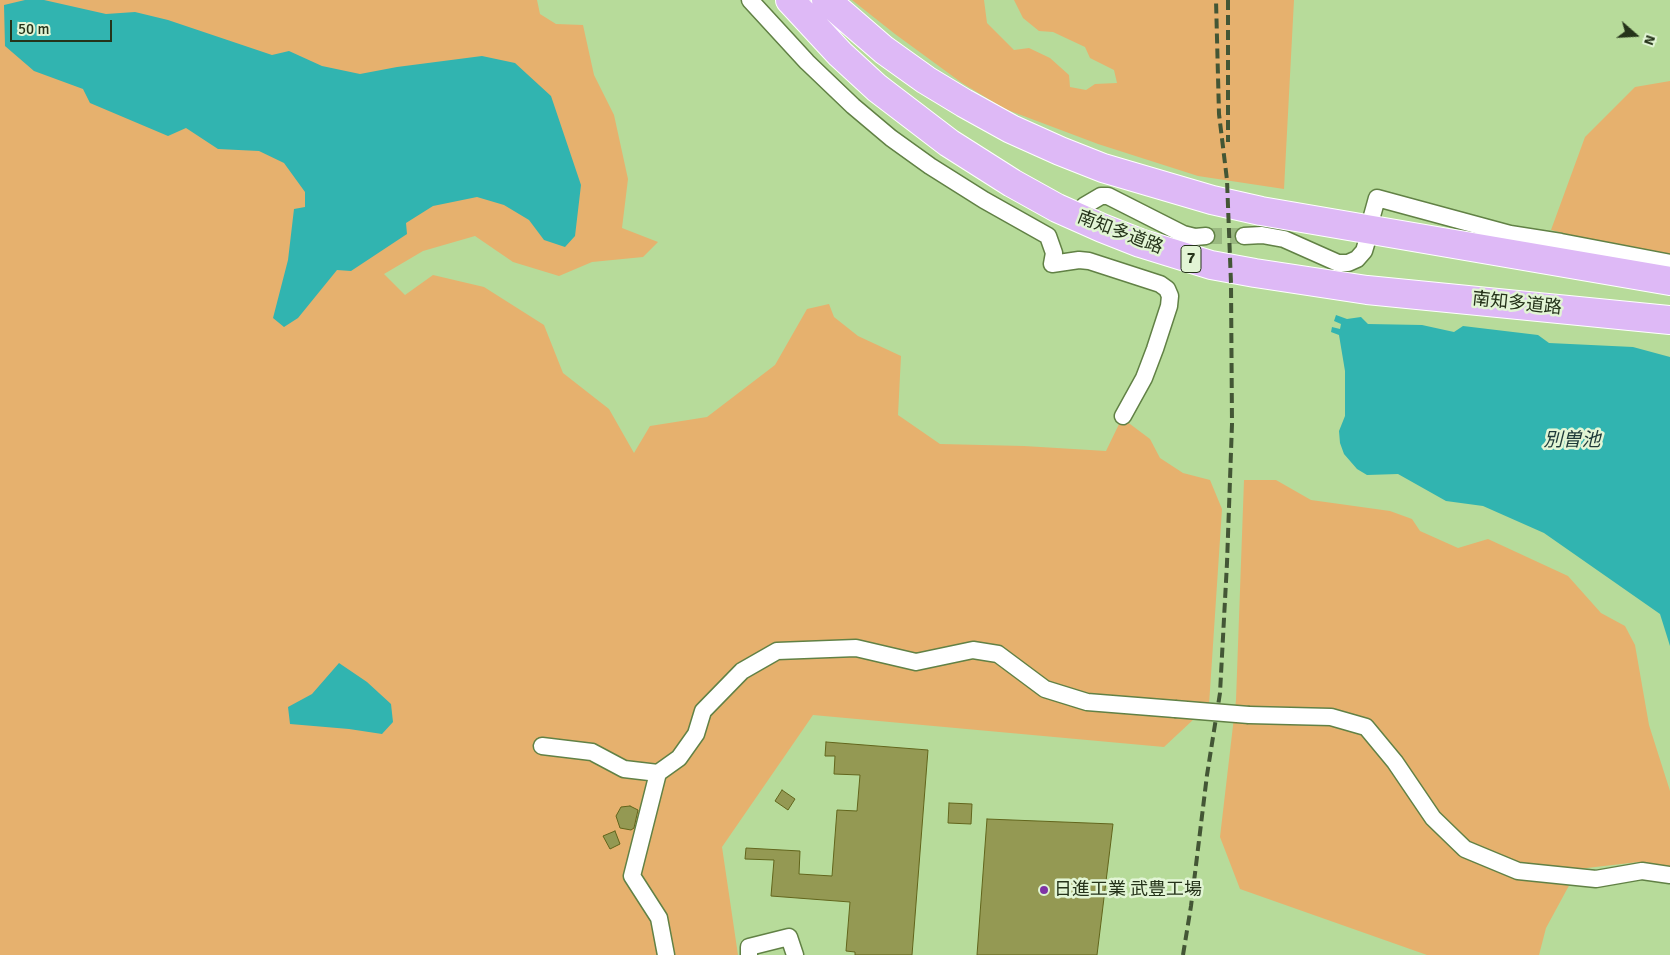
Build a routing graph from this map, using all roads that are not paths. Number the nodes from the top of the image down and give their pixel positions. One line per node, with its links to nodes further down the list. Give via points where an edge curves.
1 (750, 0): 12 (street, via 807,62 891,138 984,200 1053,230 1052,264 1090,261 1167,289 1169,306 1155,349 1144,378)
2 (790, 0): 11 (highway, 南知多道路 / 7, via 877,88 949,143 1057,208 1140,243 1211,265 1367,290)
3 (826, 0): 10 (highway, via 884,50 964,104 1011,129 1102,168 1261,211)
4 (1084, 206): 6 (street, via 1101,196 1108,196 1183,234)
5 (1372, 216): 9 (street, via 1377,198 1510,234)
6 (1206, 236)
7 (1244, 236): 8 (street, via 1284,239 1338,263 1357,259)
8 (1368, 241)
9 (1670, 263)
10 (1670, 281)
11 (1670, 320)
12 (1123, 416)
13 (542, 746): 14 (street, via 592,752 624,769)
14 (658, 773): 15 (street, bridge, via 679,758 696,734 703,711 742,671 777,651 856,648 916,662 973,650 998,654 1046,689 1087,702 1331,717 1366,726 1396,762 1433,818 1465,849 1518,871 1596,879 1642,871); 16 (street, via 632,876 659,918)
15 (1670, 876)
16 (666, 955)
17 (749, 955): 18 (street, via 749,947 790,937)
18 (796, 955)

